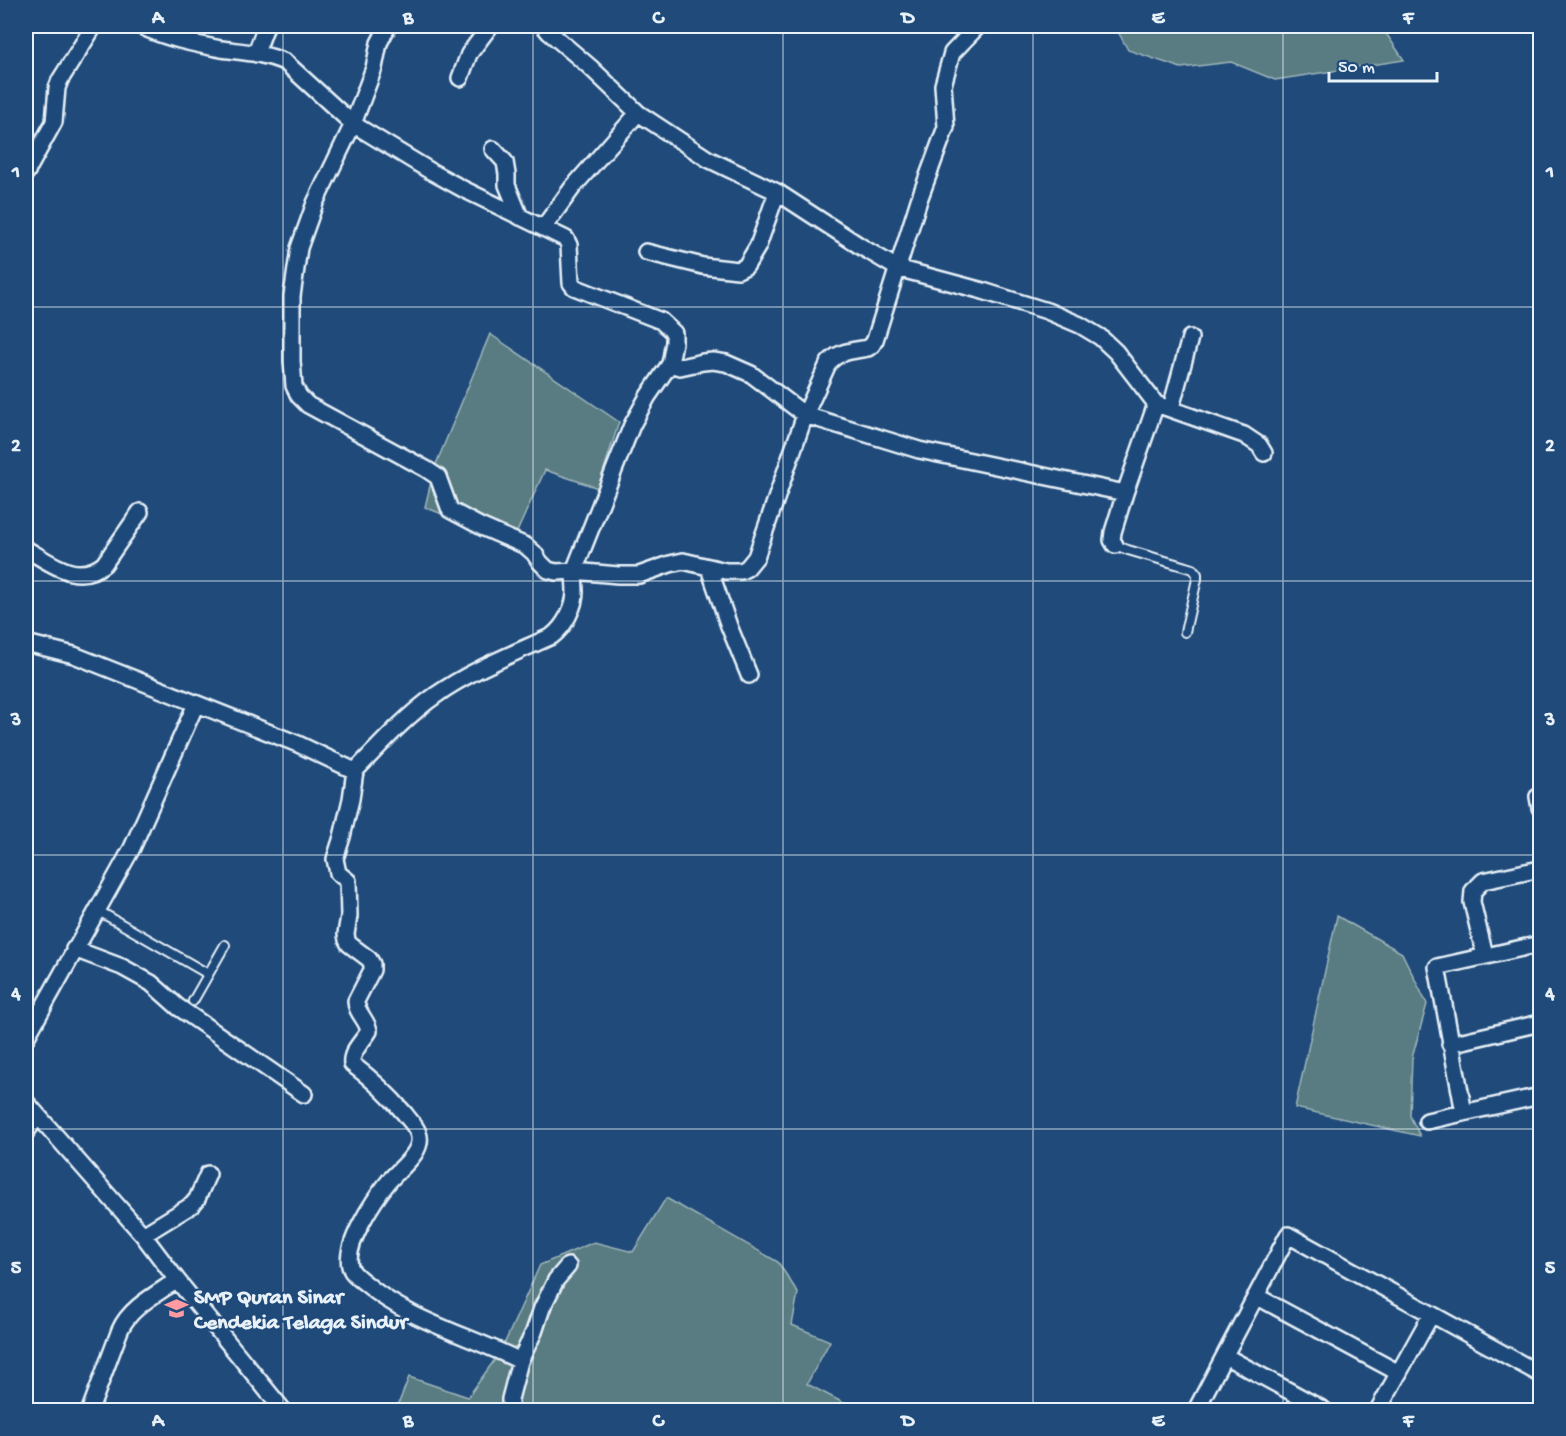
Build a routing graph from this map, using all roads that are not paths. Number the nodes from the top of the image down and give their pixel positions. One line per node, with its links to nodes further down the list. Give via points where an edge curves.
1 (94, 26): 13 (street, via 60,80 54,122)
2 (141, 26): 8 (street, via 221,49)
3 (266, 26): 8 (street)
4 (388, 26): 11 (street)
5 (490, 26): 9 (street, via 469,54)
6 (544, 26): 10 (street)
7 (978, 26): 18 (street, via 952,53 944,85 946,127)
8 (256, 53): 11 (street, via 285,62)
9 (460, 78)
10 (638, 113): 14 (street, via 708,159); 16 (street)
11 (353, 123): 15 (street, via 432,172); 30 (street, via 315,203 299,248 292,296 294,386 308,405 438,477 450,510 526,546 548,570)
12 (493, 149): 15 (street, via 505,162 507,185)
13 (26, 173)
14 (777, 192): 17 (street, via 758,246 746,266 738,270); 18 (street)
15 (520, 217): 16 (street)
16 (543, 228): 20 (street, via 568,244 574,286 668,326 674,333)
17 (646, 252)
18 (897, 268): 21 (street, via 1025,304 1080,325 1116,352); 23 (street, via 872,345 831,360)
19 (1190, 338): 22 (street)
20 (670, 364): 23 (street, via 680,367 713,361 726,363 751,374); 30 (street, via 633,425)
21 (1156, 404): 22 (street); 25 (street)
22 (1171, 408): 24 (street, via 1244,435)
23 (805, 416): 25 (street, via 919,450); 29 (street, via 756,558 747,568 736,572)
24 (1264, 453)
25 (1125, 493): 27 (street, via 1113,532)
26 (140, 512): 28 (street, via 104,564 89,573 63,570)
27 (1114, 545): 31 (lane, via 1193,569 1197,579)
28 (26, 549)
29 (709, 568): 30 (street, via 683,561 639,575); 33 (street)
30 (574, 571): 35 (street, via 576,594 560,630 435,695)
31 (1185, 632)
32 (26, 644): 34 (street, via 74,655)
33 (749, 675)
34 (196, 704): 35 (street); 39 (street, via 132,848)
35 (355, 771): 63 (street, via 335,859 338,873 348,881 347,940 369,959 372,970 356,1001 369,1031 351,1059 391,1097 419,1133 420,1143 376,1198 353,1240 349,1263 372,1289 406,1311)
36 (1540, 796): 37 (street)
37 (1540, 808)
38 (1540, 869): 43 (street, via 1483,881 1473,891)
39 (97, 910): 42 (street); 44 (lane)
40 (1540, 944): 43 (street)
41 (225, 945): 44 (lane)
42 (74, 949): 47 (street); 49 (street, via 151,982 178,1006)
43 (1485, 956): 48 (street, via 1437,967)
44 (208, 974): 45 (lane)
45 (193, 1001)
46 (1540, 1023): 48 (street)
47 (26, 1038)
48 (1450, 1044): 52 (street)
49 (304, 1095)
50 (1540, 1096): 52 (street)
51 (26, 1102): 53 (street)
52 (1464, 1113): 54 (street)
53 (38, 1116): 55 (street); 57 (street)
54 (1427, 1121)
55 (26, 1132)
56 (208, 1174): 57 (street, via 192,1205)
57 (143, 1235): 59 (street)
58 (568, 1266): 63 (street, via 556,1280)
59 (177, 1280): 66 (street, via 139,1306 123,1324); 67 (street)
60 (1256, 1296): 61 (street, via 1287,1235); 62 (street); 64 (street)
61 (1431, 1315): 64 (street); 65 (street)
62 (1225, 1356): 69 (street); 70 (street)
63 (520, 1361): 68 (street)
64 (1399, 1373): 71 (street)
65 (1540, 1374)
66 (90, 1410)
67 (282, 1410)
68 (510, 1410)
69 (1196, 1410)
70 (1324, 1410)
71 (1378, 1410)

